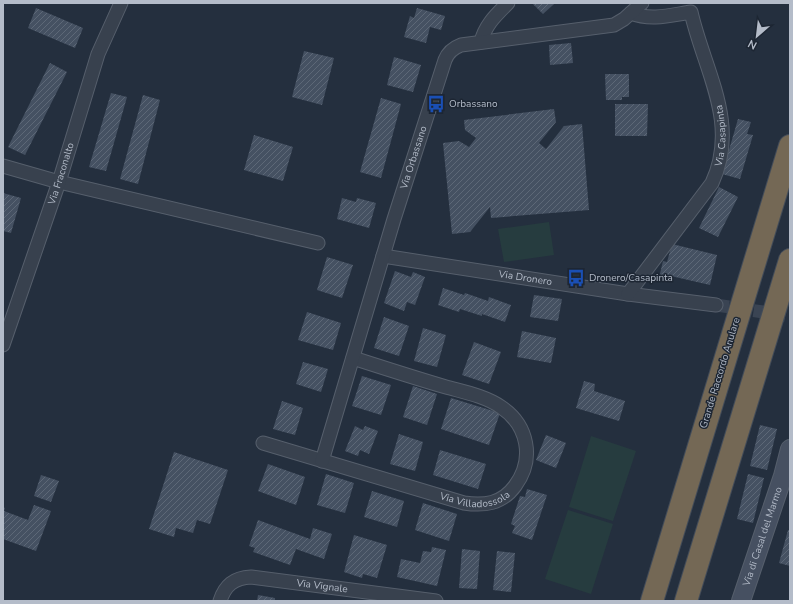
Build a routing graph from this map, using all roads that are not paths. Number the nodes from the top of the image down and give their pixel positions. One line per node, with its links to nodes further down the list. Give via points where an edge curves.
1 (121, 3): 8 (street, Via Fraconalto, via 98,54)
2 (508, 3): 5 (street, via 486,27)
3 (642, 3): 4 (street, Via Orbassano)
4 (632, 13): 5 (street, Via Orbassano, via 610,25); 12 (street, Via Casapinta, via 652,17 691,12 695,32 720,107 724,140 712,183)
5 (480, 42): 10 (street, Via Orbassano, via 458,46 446,56)
6 (790, 146): 22 (highway, Grande Raccordo Anulare)
7 (3, 166): 8 (street)
8 (59, 182): 9 (street); 14 (street, Via Fraconalto)
9 (318, 243)
10 (383, 256): 12 (street, Via Dronero); 15 (street, Via Orbassano)
11 (790, 260): 23 (highway)
12 (628, 294): 13 (street, Via Dronero)
13 (716, 305)
14 (3, 345)
15 (353, 358): 18 (street, Via Orbassano); 18 (street, Via Villadossola, via 492,402 502,408 514,418 525,437 527,449 524,468 520,480 509,494 495,502 479,505 464,503)
16 (263, 443): 18 (street, Via Villadossola)
17 (790, 448): 24 (main road, Via di Casal del Marmo)
18 (322, 461)
19 (391, 598): 20 (street, Via Vignale, via 258,578 239,578 230,584); 21 (street, Via Vignale)
20 (220, 601)
21 (436, 601)
22 (652, 601)
23 (686, 601)
24 (741, 601)

